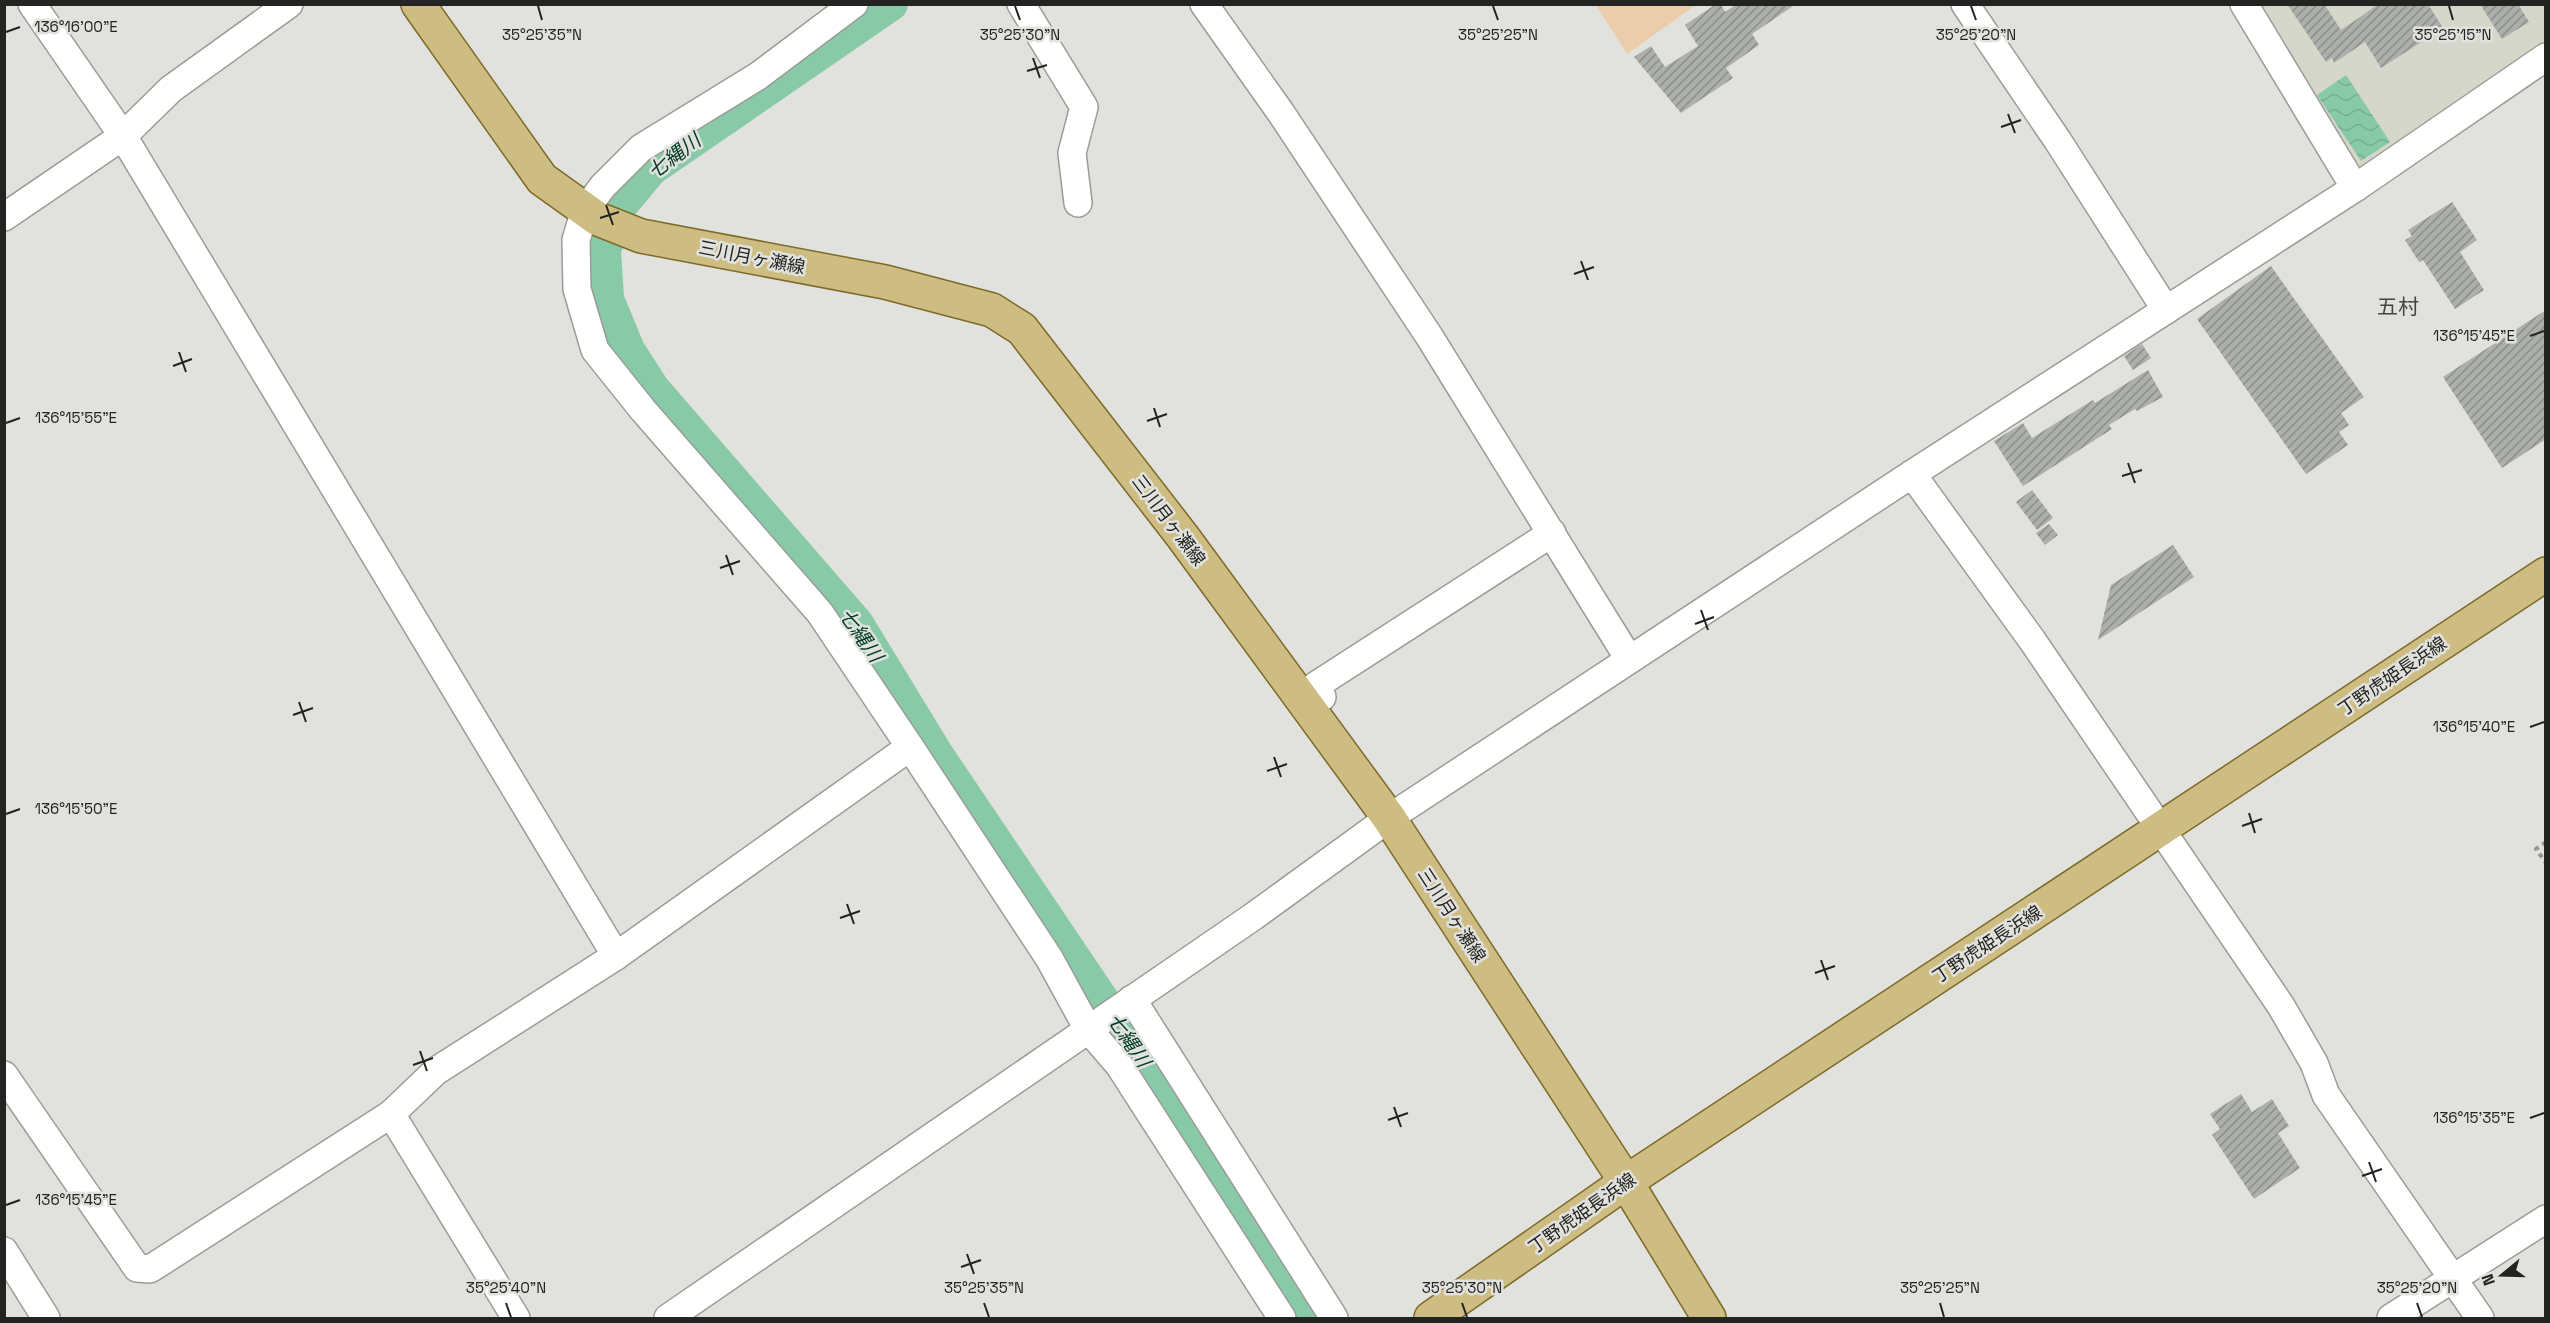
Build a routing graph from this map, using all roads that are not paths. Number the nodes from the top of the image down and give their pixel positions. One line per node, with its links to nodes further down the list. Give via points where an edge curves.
1 (33, 4): 10 (street)
2 (289, 4): 10 (street, via 171,89)
3 (418, 4): 14 (main road, 三川月ヶ瀬線, via 542,179)
4 (854, 4): 14 (street, via 758,76 640,148 603,186)
5 (1021, 4): 12 (street, via 1084,107 1072,153)
6 (1204, 4): 17 (street, via 1429,336)
7 (1965, 4): 15 (street)
8 (2244, 4): 11 (street)
9 (2546, 57): 11 (street)
10 (123, 136): 13 (street); 24 (street)
11 (2355, 188): 15 (street)
12 (1078, 203)
13 (4, 217)
14 (602, 220): 20 (main road, 三川月ヶ瀬線, via 885,282 993,310 1022,329 1183,537); 21 (street, via 576,240 577,288 595,350 820,613)
15 (2166, 310): 16 (street)
16 (1912, 474): 19 (street); 23 (street, via 2032,640)
17 (1552, 533): 19 (street); 20 (street, via 1315,686 1322,697)
18 (2546, 574): 23 (main road, 丁野虎姫長浜線)
19 (1629, 659): 22 (street)
20 (1307, 707): 22 (main road, 三川月ヶ瀬線)
21 (910, 747): 24 (street); 26 (street, via 1049,958)
22 (1389, 818): 25 (street); 29 (main road, 三川月ヶ瀬線)
23 (2160, 830): 29 (main road, 丁野虎姫長浜線); 32 (street, via 2281,1006 2314,1063 2326,1095)
24 (616, 956): 28 (street, via 436,1071)
25 (1132, 999): 26 (street); 37 (street)
26 (1088, 1029): 35 (street); 36 (street, via 1119,1065)
27 (4, 1075): 28 (street, via 137,1268 150,1269)
28 (391, 1114): 34 (street)
29 (1626, 1182): 38 (main road, 丁野虎姫長浜線); 39 (main road, 三川月ヶ瀬線)
30 (2546, 1219): 32 (street)
31 (4, 1251): 33 (street)
32 (2452, 1278): 40 (street); 41 (street)
33 (46, 1318)
34 (516, 1318)
35 (668, 1318)
36 (1282, 1318)
37 (1334, 1318)
38 (1431, 1318)
39 (1709, 1318)
40 (2391, 1318)
41 (2480, 1318)

